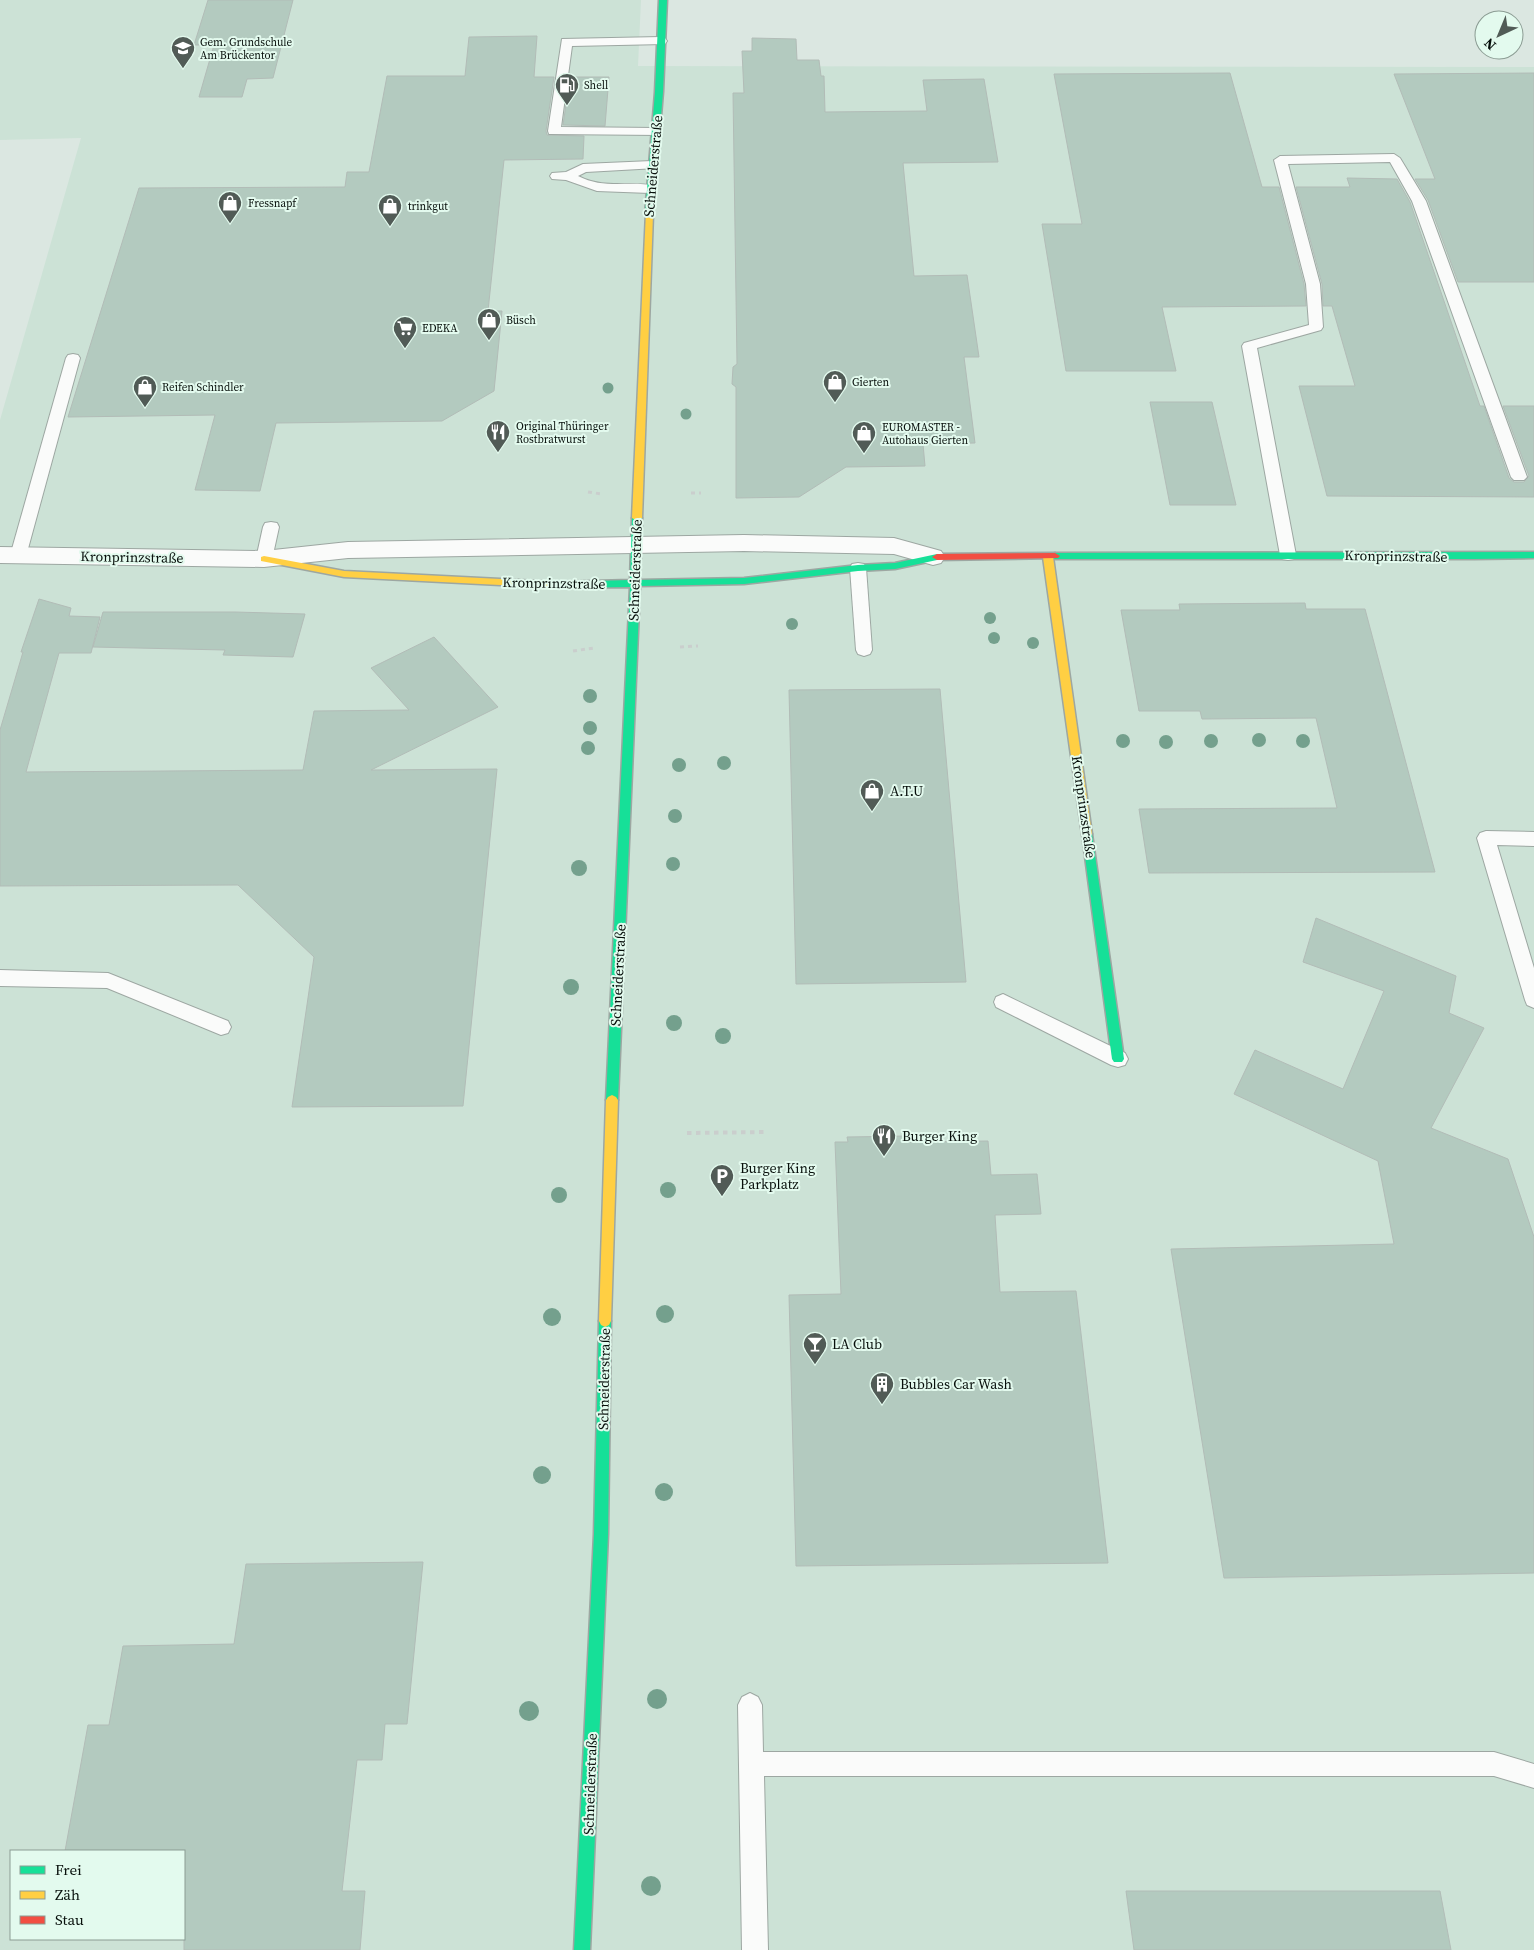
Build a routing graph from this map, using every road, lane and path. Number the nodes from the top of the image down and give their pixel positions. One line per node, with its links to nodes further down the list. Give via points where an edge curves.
1 (663, 0): 2 (main road, Schneiderstraße)
2 (661, 41): 3 (main road, Schneiderstraße); 3 (lane, via 566,42 554,131)
3 (655, 132): 4 (main road, Schneiderstraße)
4 (652, 165): 5 (main road, Schneiderstraße); 5 (lane, via 583,168 563,176 610,190)
5 (650, 189): 15 (main road, Schneiderstraße)
6 (73, 358): 16 (lane)
7 (596, 423): 8 (path)
8 (538, 424)
9 (1520, 477): 17 (lane, via 1419,201 1394,158 1280,160 1313,284 1316,327 1249,346)
10 (588, 492): 13 (path)
11 (691, 493): 12 (path)
12 (701, 493)
13 (602, 494)
14 (271, 527): 21 (lane)
15 (636, 546): 20 (street, Kronprinzstraße, via 744,543 894,546); 21 (street, Kronprinzstraße, via 348,550); 23 (main road, Schneiderstraße)
16 (9, 555): 21 (street, Kronprinzstraße)
17 (1288, 555): 18 (main road, Kronprinzstraße); 19 (main road, Kronprinzstraße)
18 (1534, 555)
19 (1048, 557): 20 (main road, Kronprinzstraße); 34 (main road, Kronprinzstraße)
20 (933, 558): 22 (main road, Kronprinzstraße, via 895,566)
21 (264, 559): 23 (main road, Kronprinzstraße, via 344,574 538,585)
22 (858, 568): 23 (main road, Kronprinzstraße, via 744,581); 27 (lane)
23 (634, 584): 40 (main road, Schneiderstraße, via 608,1172 601,1534)
24 (698, 646): 25 (path)
25 (680, 647)
26 (595, 648): 28 (path)
27 (864, 650)
28 (572, 652)
29 (1534, 839): 31 (lane, via 1486,838)
30 (0, 978): 33 (lane, via 108,981)
31 (1534, 1000)
32 (1003, 1002): 34 (lane)
33 (221, 1027)
34 (1118, 1059)
35 (768, 1132): 36 (path)
36 (687, 1133)
37 (750, 1705): 38 (lane)
38 (752, 1764): 39 (lane, via 1494,1764); 41 (lane)
39 (1534, 1776)
40 (582, 1950)
41 (755, 1950)

